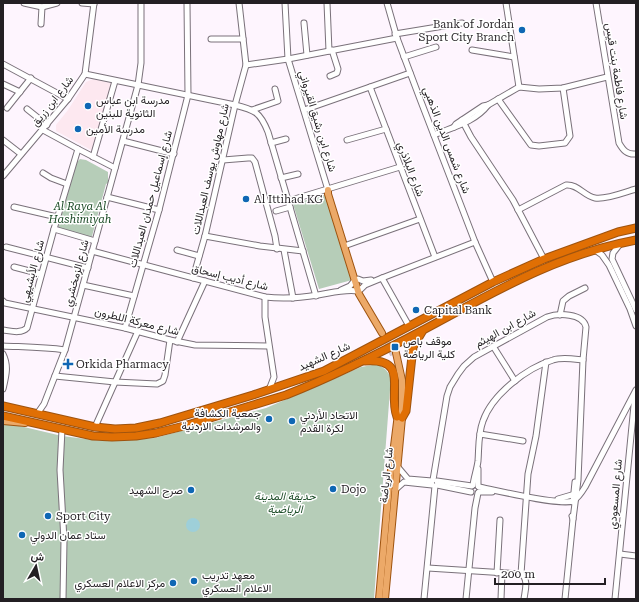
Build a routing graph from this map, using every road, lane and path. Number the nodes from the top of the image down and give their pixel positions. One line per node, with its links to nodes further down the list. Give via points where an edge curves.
1 (24, 3): 13 (street)
2 (57, 3): 13 (street)
3 (82, 3): 4 (street)
4 (94, 3): 30 (street, شارع ابن زريق)
5 (141, 3): 36 (street, شارع الزمخشري, via 141,62)
6 (187, 3): 42 (street, شارع إسماعيل حمدان العبداللات)
7 (239, 3): 19 (street)
8 (285, 3): 26 (street, شارع ابن رشيق القيرواني)
9 (327, 3): 22 (street)
10 (387, 3): 17 (street, شارع شمس الدين الذهبي)
11 (506, 3): 25 (street)
12 (596, 3): 32 (street, شارع فاطمة بنت قيس)
13 (42, 7): 16 (street)
14 (304, 23): 23 (street)
15 (462, 23): 17 (street)
16 (41, 24)
17 (396, 36): 22 (street); 24 (street, شارع شمس الدين الذهبي)
18 (211, 39): 19 (street)
19 (243, 39): 28 (street)
20 (436, 47): 24 (street)
21 (472, 50): 25 (street)
22 (331, 51): 23 (street); 31 (street, via 338,69 337,73)
23 (307, 55): 26 (street)
24 (404, 57): 29 (street, شارع شمس الدين الذهبي)
25 (514, 58): 38 (street)
26 (288, 59): 28 (street); 49 (street, شارع ابن رشيق القيرواني)
27 (3, 64): 33 (street)
28 (246, 65): 45 (street, شارع مهاوش يوسف العبداللات)
29 (410, 73): 37 (street); 53 (street, شارع شمس الدين الذهبي)
30 (85, 74): 34 (street); 43 (street, شارع ابن زريق)
31 (330, 76)
32 (607, 77): 39 (street); 62 (street, شارع فاطمة بنت قيس, via 619,143 624,151)
33 (30, 78): 41 (street); 43 (street)
34 (115, 81): 36 (street); 63 (street)
35 (3, 84): 41 (street)
36 (138, 85): 42 (street); 57 (street, شارع الزمخشري)
37 (370, 87): 49 (street); 52 (street, شارع البلاذري)
38 (518, 87): 39 (street); 44 (street)
39 (563, 88): 44 (street, via 570,136 565,142 531,145)
40 (275, 89): 48 (street, via 278,101)
41 (20, 92): 46 (street)
42 (188, 95): 45 (street); 61 (street, شارع إسماعيل حمدان العبداللات)
43 (68, 99): 51 (street, شارع ابن زريق)
44 (498, 99): 50 (street, via 483,106)
45 (234, 105): 48 (street); 64 (street, شارع مهاوش يوسف العبداللات)
46 (7, 108)
47 (26, 109): 51 (street)
48 (252, 110): 58 (street, via 263,120)
49 (304, 110): 73 (street, شارع ابن رشيق القيرواني)
50 (462, 122): 53 (street); 79 (street)
51 (45, 127): 59 (street); 60 (street, شارع ابن زريق)
52 (386, 129): 56 (street); 65 (street, شارع البلاذري)
53 (434, 135): 88 (street, شارع شمس الدين الذهبي)
54 (286, 139): 58 (street)
55 (3, 140): 60 (street)
56 (347, 140)
57 (123, 141): 61 (street); 66 (street, شارع الزمخشري)
58 (271, 143): 70 (street)
59 (78, 149): 63 (street); 71 (street, شارع الأبشيهي)
60 (21, 154): 69 (street, شارع ابن زريق)
61 (174, 154): 78 (street, شارع إسماعيل حمدان العبداللات)
62 (636, 154)
63 (93, 157): 66 (street)
64 (223, 160): 85 (street, شارع مهاوش يوسف العبداللات); 92 (street, via 252,158 255,162)
65 (400, 167): 73 (street); 82 (street, شارع البلاذري)
66 (115, 168): 74 (street, شارع الزمخشري)
67 (43, 173): 71 (street)
68 (298, 174): 70 (street)
69 (3, 176)
70 (281, 178): 75 (street)
71 (67, 184): 81 (street, شارع الأبشيهي)
72 (636, 189): 79 (street, via 599,198 586,195 574,186 566,185)
73 (328, 190): 75 (street); 90 (main road, شارع ابن رشيق القيرواني); 110 (main road, شارع ابن رشيق القيرواني)
74 (107, 197): 78 (street); 87 (street, شارع الزمخشري)
75 (288, 201): 77 (street)
76 (14, 207): 81 (street)
77 (290, 207): 80 (street); 97 (street)
78 (159, 210): 104 (street, شارع إسماعيل حمدان العبداللات)
79 (518, 210): 103 (street)
80 (276, 211)
81 (57, 217): 84 (street, شارع الأبشيهي)
82 (420, 219): 90 (street); 101 (street, شارع البلاذري)
83 (636, 228): 103 (highway, شارع الشهيد)
84 (54, 229): 87 (street); 100 (street, شارع الأبشيهي)
85 (205, 236): 92 (street); 98 (street, شارع مهاوش يوسف العبداللات)
86 (636, 240): 89 (highway, شارع الشهيد)
87 (95, 241): 96 (street, شارع الزمخشري)
88 (475, 242): 101 (street, شارع أديب إسحاق); 112 (street, شارع شمس الدين الذهبي)
89 (623, 242): 95 (highway, شارع الشهيد); 99 (street, via 614,250)
90 (347, 245): 110 (main road, شارع ابن رشيق القيرواني)
91 (6, 247): 100 (street)
92 (277, 248): 94 (street)
93 (177, 250): 98 (street)
94 (284, 250): 97 (street); 120 (street)
95 (594, 250): 102 (street); 129 (highway, شارع الشهيد, via 520,278)
96 (92, 251): 104 (street, شارع أديب إسحاق); 106 (street, شارع الزمخشري)
97 (303, 252): 118 (street)
98 (199, 256): 108 (street, شارع مهاوش يوسف العبداللات)
99 (612, 256): 102 (street, via 607,255); 123 (street)
100 (46, 257): 106 (street); 107 (street, شارع الأبشيهي)
101 (434, 257): 109 (street, شارع أديب إسحاق)
102 (605, 258): 127 (street, via 630,308)
103 (544, 259): 112 (highway, شارع الشهيد)
104 (143, 265): 108 (street, شارع أديب إسحاق); 117 (street, شارع إسماعيل حمدان العبداللات)
105 (14, 267): 107 (street)
106 (88, 268): 113 (street, شارع الزمخشري)
107 (41, 274): 122 (street, شارع الأبشيهي)
108 (193, 278): 111 (street, شارع أديب إسحاق)
109 (382, 278): 110 (street, شارع أديب إسحاق); 115 (street, شارع أديب إسحاق); 126 (street)
110 (356, 280): 115 (main road); 116 (street, شارع أديب إسحاق, via 350,286)
111 (205, 281): 119 (street, شارع أديب إسحاق); 134 (street)
112 (493, 282): 126 (highway, شارع الشهيد)
113 (83, 285): 117 (street); 125 (street, شارع الزمخشري)
114 (585, 288): 124 (street, via 563,301)
115 (360, 290): 116 (street, شارع أديب إسحاق); 132 (main road)
116 (336, 292): 118 (street, شارع أديب إسحاق)
117 (134, 296): 128 (street, شارع إسماعيل حمدان العبداللات)
118 (316, 296): 120 (street, شارع أديب إسحاق)
119 (265, 297): 120 (street, شارع أديب إسحاق); 136 (street)
120 (293, 298)
121 (3, 301): 122 (street, شارع معركة اللطرون)
122 (32, 308): 125 (street, شارع معركة اللطرون); 130 (street, شارع الأبشيهي, via 25,330)
123 (636, 310)
124 (560, 315): 137 (street, شارع ابن الهيثم, via 547,317); 141 (street, شارع ابن الهيثم, via 585,322)
125 (75, 317): 128 (street, شارع معركة اللطرون); 138 (street, شارع الزمخشري)
126 (409, 326): 148 (highway, شارع الشهيد, via 324,371)
127 (636, 326)
128 (125, 328): 131 (street, شارع معركة اللطرون)
129 (427, 328): 142 (highway, شارع الشهيد); 159 (highway, via 418,336 413,347 406,411)
130 (3, 330)
131 (138, 331): 133 (street, شارع معركة اللطرون); 147 (street)
132 (384, 333)
133 (170, 340): 134 (street, شارع معركة اللطرون); 147 (street, via 165,375 161,382 152,385)
134 (177, 342): 136 (street, شارع معركة اللطرون, via 203,346)
135 (3, 346): 138 (street)
136 (268, 346): 145 (street)
137 (493, 346): 146 (street); 167 (street, شارع ابن الهيثم, via 469,361 450,387 444,410)
138 (65, 350): 144 (street, شارع الزمخشري)
139 (3, 354): 149 (street, via 7,371)
140 (395, 354): 159 (main road, شارع الرياضة, via 402,380)
141 (583, 360): 143 (street, via 561,359); 171 (street, شارع ابن الهيثم)
142 (361, 362): 159 (highway, via 381,361 392,370 394,407); 163 (highway, شارع الشهيد, via 286,395 156,433 102,437)
143 (546, 362): 146 (street); 170 (street)
144 (55, 376): 147 (street); 153 (street, شارع الزمخشري)
145 (274, 376): 148 (street); 150 (street)
146 (514, 381): 164 (street, via 491,405 482,423)
147 (115, 382): 162 (street)
148 (284, 385): 150 (highway, شارع الشهيد)
149 (3, 389)
150 (269, 390): 162 (highway, شارع الشهيد, via 160,423 136,428)
151 (636, 391): 152 (street, شارع المسعودي); 155 (street)
152 (635, 401): 155 (street); 174 (street, شارع المسعودي)
153 (44, 404): 156 (street, شارع الزمخشري); 158 (street)
154 (3, 406): 156 (highway, شارع الشهيد)
155 (628, 407): 171 (street, via 587,482)
156 (37, 414): 158 (highway, شارع الشهيد)
157 (3, 416): 161 (highway, شارع الشهيد)
158 (49, 417): 162 (highway, شارع الشهيد)
159 (400, 418): 166 (main road, شارع الرياضة); 173 (main road, شارع الرياضة, via 389,486)
160 (3, 421): 161 (main road)
161 (30, 422): 163 (highway, شارع الشهيد)
162 (95, 427)
163 (62, 429): 180 (street, via 60,470 64,540)
164 (480, 434): 165 (street); 168 (street)
165 (523, 441)
166 (397, 466): 167 (street, via 408,479); 169 (main road, شارع الرياضة)
167 (435, 482): 168 (street); 169 (street, via 404,482); 176 (street, شارع ابن الهيثم)
168 (475, 489): 170 (street); 177 (street)
169 (395, 491): 173 (main road, شارع الرياضة)
170 (526, 496): 171 (street, via 549,500); 179 (street)
171 (575, 496): 187 (street, شارع ابن الهيثم)
172 (500, 520): 178 (street)
173 (389, 525): 181 (main road, شارع الرياضة); 182 (main road, شارع الرياضة)
174 (620, 554): 175 (street); 188 (street, شارع المسعودي)
175 (636, 556)
176 (428, 568): 177 (street); 183 (street, شارع ابن الهيثم)
177 (469, 571): 178 (street); 184 (street)
178 (500, 573): 179 (street); 185 (street)
179 (521, 574): 186 (street, via 526,580)
180 (63, 599)
181 (379, 599)
182 (385, 599)
183 (424, 599)
184 (466, 599)
185 (501, 599)
186 (524, 599)
187 (565, 599)
188 (615, 599)

